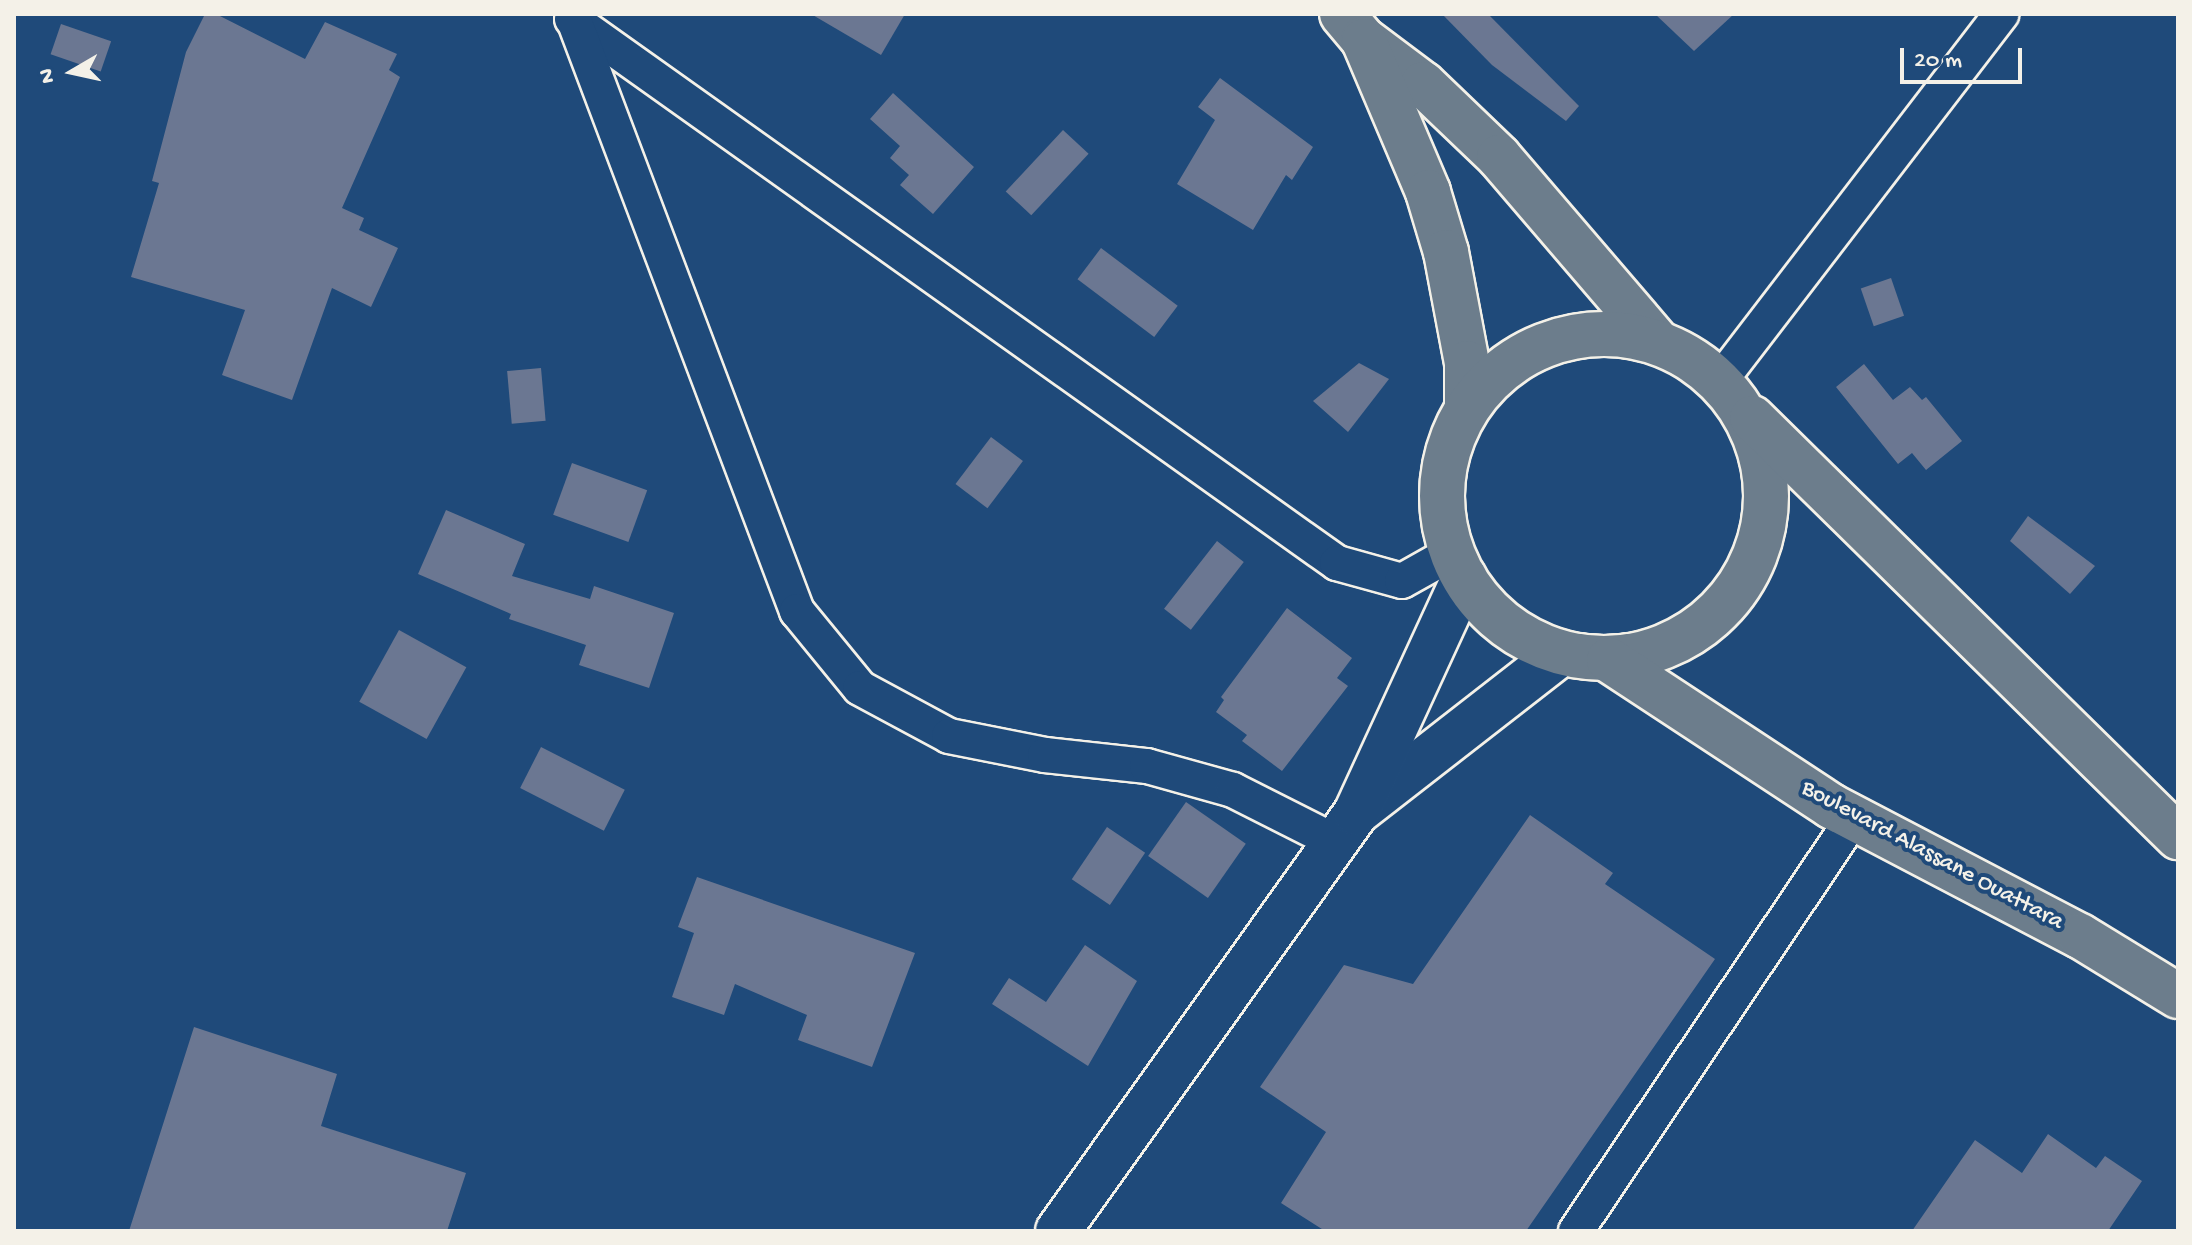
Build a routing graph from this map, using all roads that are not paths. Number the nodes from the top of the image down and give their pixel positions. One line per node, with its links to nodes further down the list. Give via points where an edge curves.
1 (2001, 14): 5 (street)
2 (570, 17): 7 (street, via 1337,563 1402,581); 11 (street, via 797,611 860,688 949,736 1045,755 1147,766)
3 (1353, 26): 4 (main road, via 1499,157); 6 (main road, via 1428,192 1446,252 1467,363)
4 (1656, 340): 5 (main road); 6 (main road, via 1618,332 1559,338 1507,364)
5 (1732, 396): 9 (main road, via 1767,476 1761,543 1728,603 1674,645); 12 (main road)
6 (1467, 408): 7 (main road, via 1447,454 1441,504)
7 (1458, 566): 8 (main road, via 1505,625); 11 (street)
8 (1560, 654): 9 (main road); 11 (street)
9 (1609, 660): 10 (main road, Boulevard Alassane Ouattara)
10 (1854, 818): 13 (main road, Boulevard Alassane Ouattara, via 2080,936); 15 (street)
11 (1345, 827): 14 (street)
12 (2178, 837)
13 (2178, 996)
14 (1058, 1231)
15 (1576, 1231)

